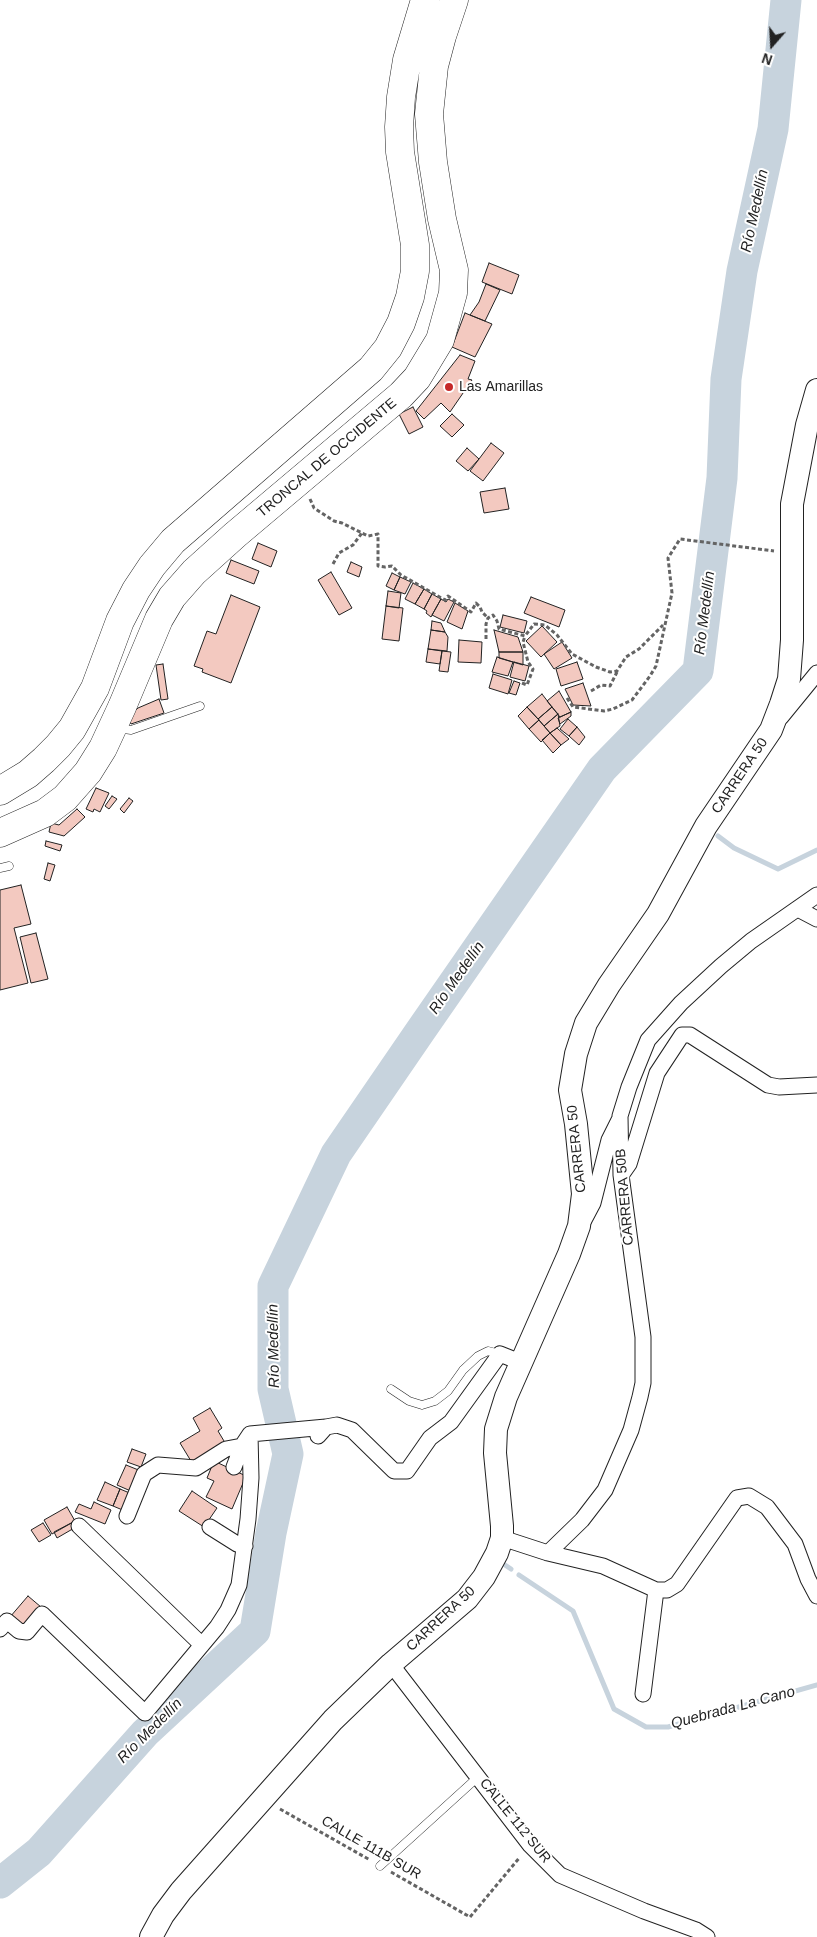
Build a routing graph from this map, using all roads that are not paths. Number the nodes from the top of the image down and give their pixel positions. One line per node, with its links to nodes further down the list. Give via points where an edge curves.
1 (425, 0): 8 (highway, via 407,60 399,127 415,246 413,280 401,323 388,348 371,369 173,541 136,590 120,621 95,688 72,729 28,774)
2 (454, 0): 6 (highway, TRONCAL DE OCCIDENTE, via 434,66 429,114 437,191 454,270 453,293 440,340 417,378 401,396 208,560 172,597 148,642)
3 (817, 390): 7 (main road, CARRERA 50, via 804,434 792,504 789,679)
4 (817, 674): 7 (street)
5 (200, 706): 6 (lane, via 132,730)
6 (112, 728): 9 (highway, TRONCAL DE OCCIDENTE, via 88,772 65,798 46,813)
7 (771, 730): 18 (main road, CARRERA 50, via 706,826 658,914 586,1023 576,1054 570,1090 583,1194)
8 (0, 791)
9 (0, 833)
10 (9, 866): 11 (lane)
11 (0, 868)
12 (817, 895): 13 (street, CARRERA 50B)
13 (798, 909): 14 (street); 16 (street, CARRERA 50B, via 720,966 652,1033)
14 (817, 920)
15 (817, 1085): 17 (street, via 768,1085 690,1035 682,1035 657,1073 629,1164)
16 (620, 1116): 17 (street, CARRERA 50B); 18 (street, via 609,1140 593,1203)
17 (621, 1175): 28 (street, CARRERA 50B, via 643,1337 643,1382 631,1430 605,1490 582,1520)
18 (575, 1236): 19 (main road, CARRERA 50, via 559,1278)
19 (510, 1358): 20 (lane, via 488,1352 478,1356 434,1402 422,1405 409,1401); 21 (street, via 451,1422 430,1438 407,1471 394,1471 352,1430 337,1425 322,1431 300,1430); 26 (main road, CARRERA 50, via 506,1397 496,1429)
20 (391, 1388)
21 (246, 1440): 22 (street); 23 (street, via 196,1468 158,1465 144,1474); 27 (street, via 251,1478)
22 (234, 1467)
23 (127, 1516)
24 (79, 1526): 32 (street)
25 (210, 1527): 27 (street)
26 (502, 1538): 28 (street); 33 (main road, CARRERA 50, via 484,1577 467,1599)
27 (245, 1546): 32 (street, via 239,1585 228,1610)
28 (548, 1553): 29 (street, via 604,1566)
29 (656, 1590): 30 (street, via 667,1590 677,1584 737,1498 750,1496 767,1507 795,1544); 34 (street)
30 (817, 1596)
31 (0, 1629): 32 (street, via 7,1620 20,1631 28,1632 42,1614 145,1713)
32 (202, 1645)
33 (391, 1664): 35 (street, CALLE 112 SUR); 37 (main road, CARRERA 50, via 333,1720 181,1891)
34 (643, 1694)
35 (478, 1777): 36 (lane); 38 (street, CALLE 112 SUR, via 530,1845 560,1875)
36 (380, 1866)
37 (151, 1937)
38 (707, 1937)

